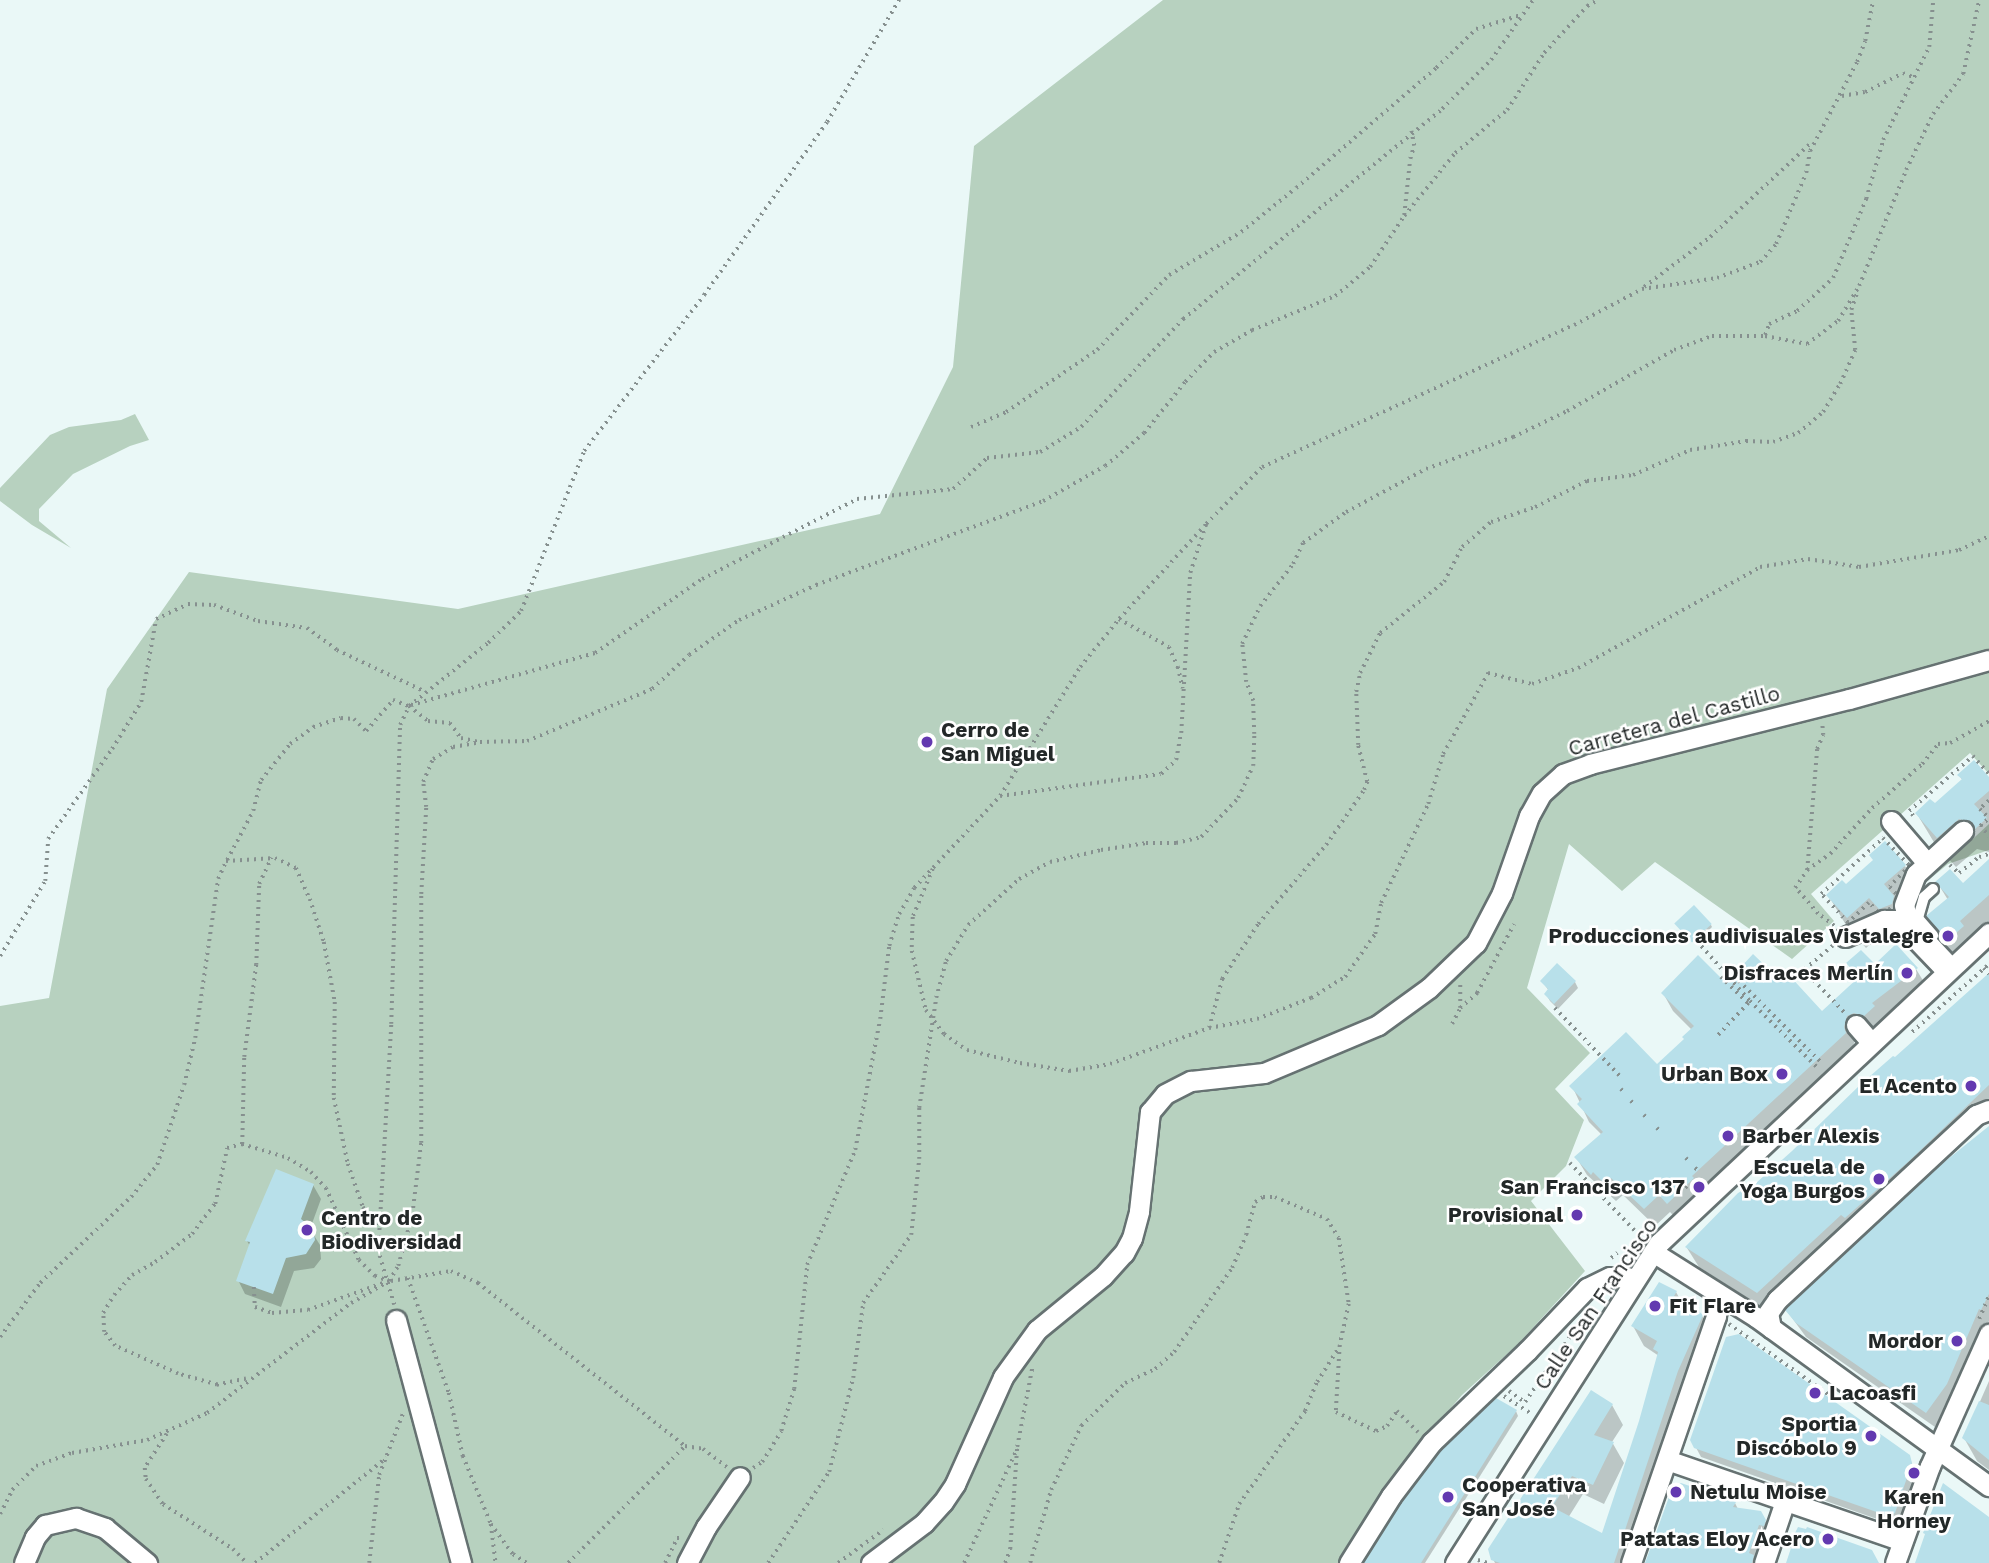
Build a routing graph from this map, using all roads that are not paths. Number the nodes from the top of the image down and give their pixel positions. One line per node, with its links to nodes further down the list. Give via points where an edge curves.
1 (1989, 660): 30 (street, Carretera del Castillo, via 1563,774 1542,793 1529,816 1492,915 1476,943 1429,988 1378,1025 1264,1073 1191,1081 1165,1094 1150,1112 1139,1210 1124,1253 1103,1276 1037,1329 1003,1377 943,1502)
2 (1972, 828): 4 (street)
3 (1887, 829): 4 (street)
4 (1927, 863): 6 (street, via 1916,874 1906,897)
5 (1933, 889): 10 (lane, via 1924,897 1918,918)
6 (1908, 922): 7 (street, via 1884,920); 10 (street)
7 (1845, 937)
8 (1872, 938): 10 (lane, via 1901,930)
9 (1985, 944): 10 (street, Calle San Francisco)
10 (1950, 968): 12 (street, Calle San Francisco)
11 (1856, 1025): 12 (street)
12 (1871, 1042): 14 (street, Calle San Francisco, via 1826,1072)
13 (1989, 1110): 18 (street, via 1976,1115 1777,1300 1768,1314)
14 (1653, 1252): 15 (street, Calle San Francisco); 16 (street)
15 (1636, 1278): 31 (street, via 1610,1277 1587,1288 1496,1389 1432,1442); 32 (street, Calle San Francisco)
16 (1715, 1293): 18 (street); 21 (street, via 1716,1316)
17 (396, 1320): 28 (street)
18 (1770, 1328): 20 (street)
19 (1989, 1334): 20 (street)
20 (1937, 1448): 23 (street); 25 (street)
21 (1667, 1460): 24 (street); 33 (street)
22 (740, 1477): 29 (street)
23 (1989, 1486)
24 (1785, 1501): 25 (street); 34 (street)
25 (1902, 1541): 35 (street)
26 (24, 1563): 27 (street, via 45,1525 76,1518 105,1528)
27 (147, 1563)
28 (461, 1563)
29 (687, 1563)
30 (871, 1563)
31 (1349, 1563)
32 (1455, 1563)
33 (1631, 1563)
34 (1764, 1563)
35 (1895, 1563)

